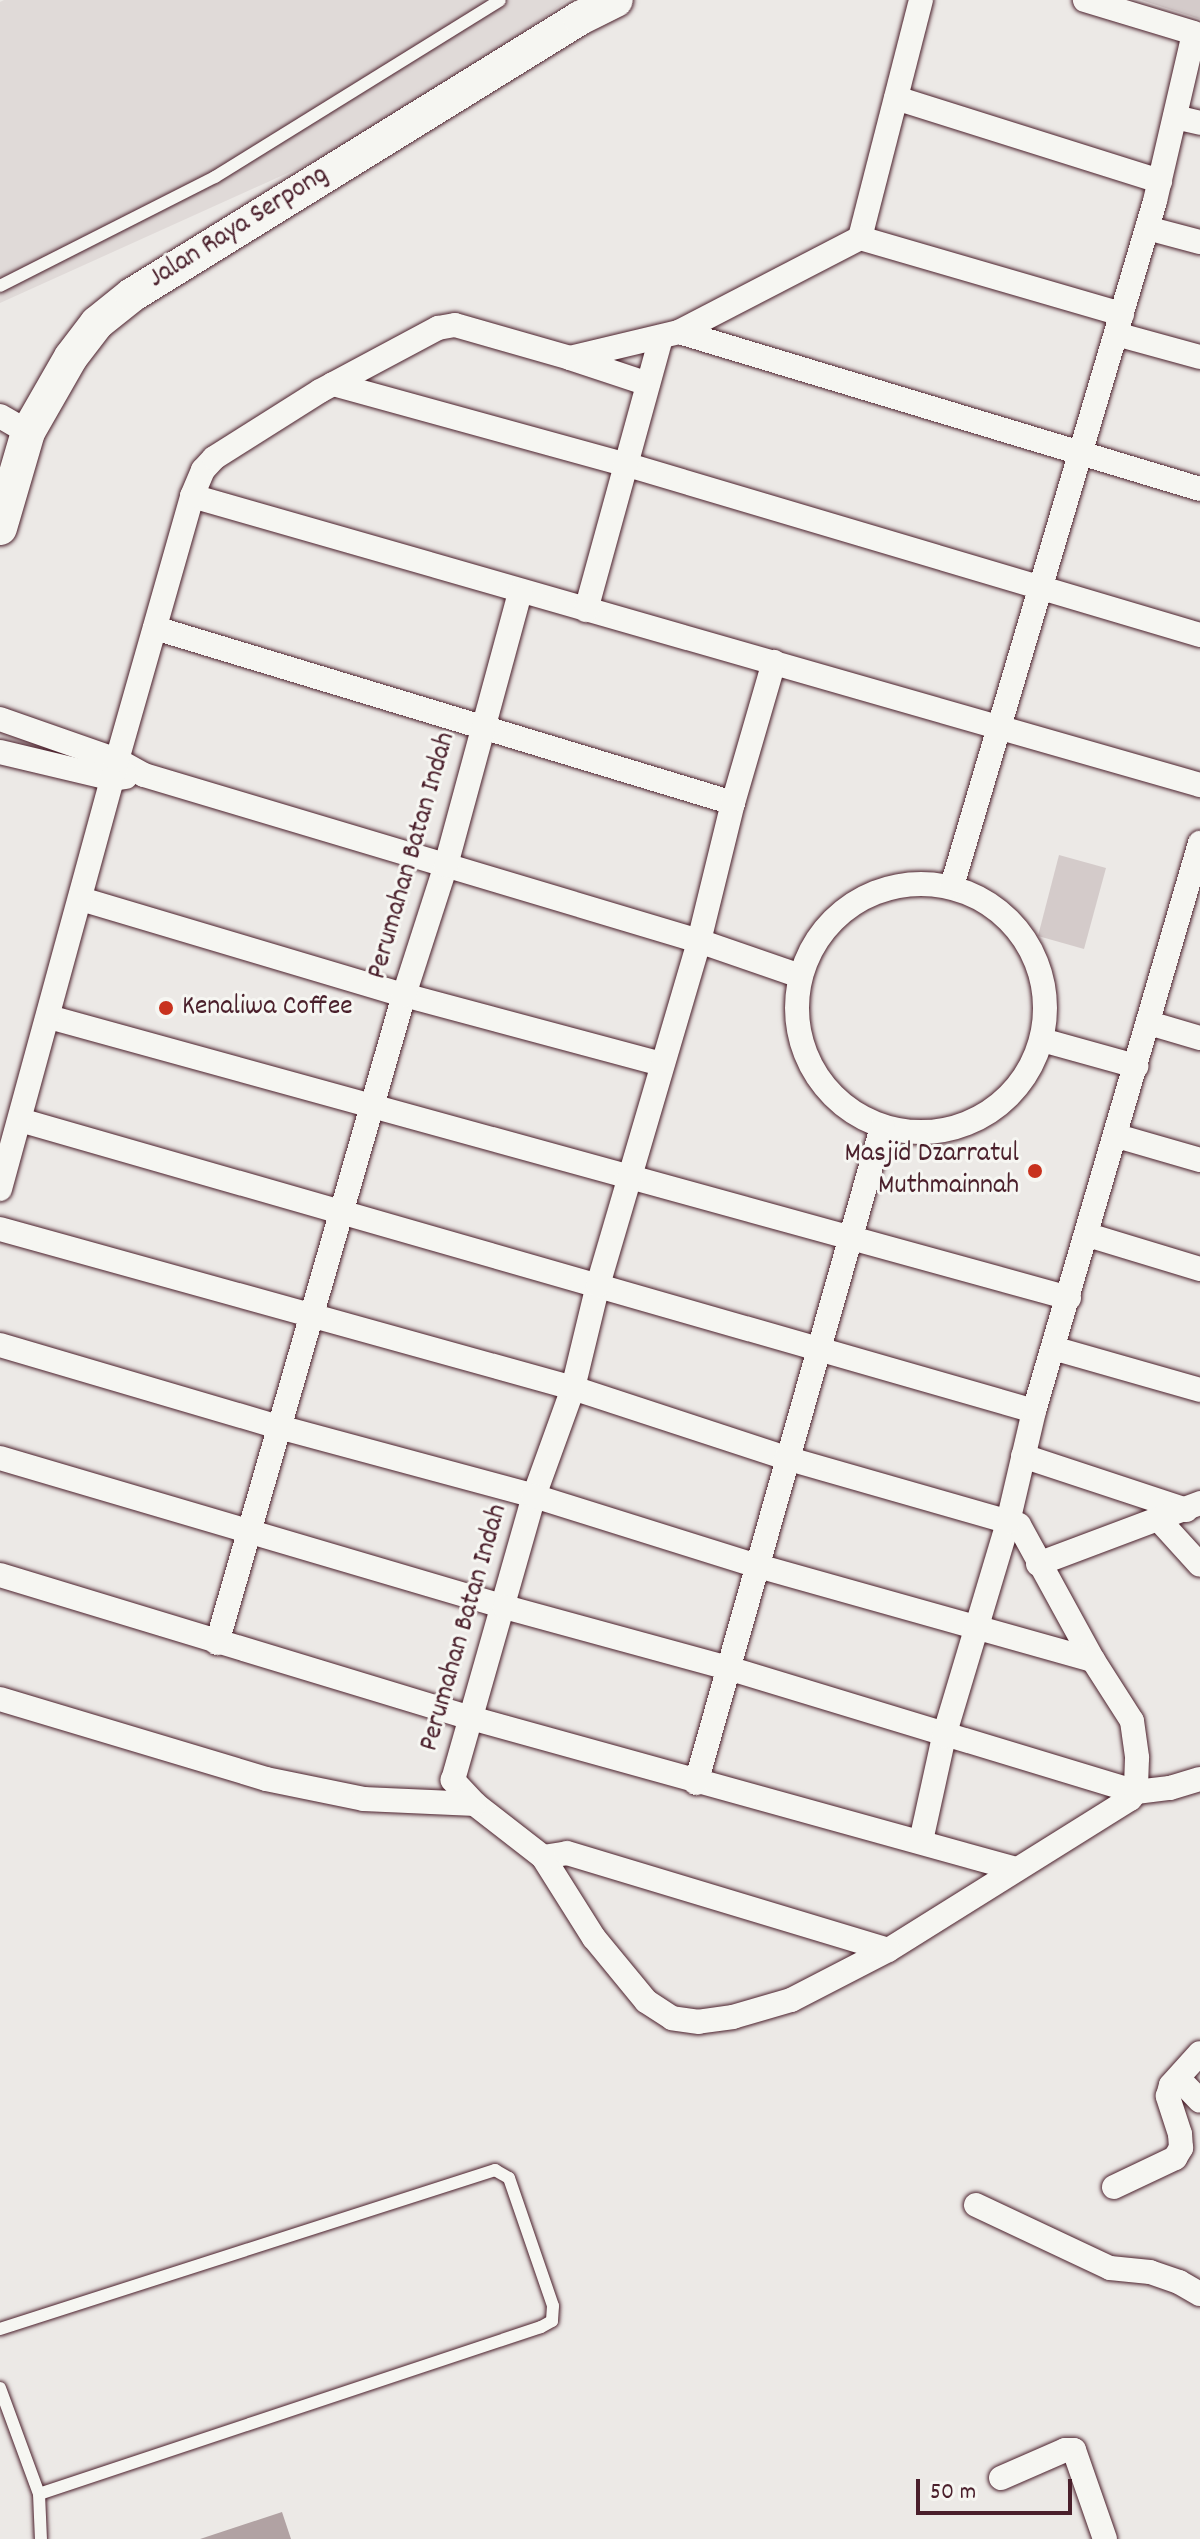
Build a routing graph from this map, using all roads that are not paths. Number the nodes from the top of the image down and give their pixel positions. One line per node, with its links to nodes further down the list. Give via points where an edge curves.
1 (500, 0): 14 (lane, via 215,177)
2 (616, 0): 5 (main road, Jalan Raya Serpong)
3 (921, 0): 7 (street)
4 (1085, 0): 6 (street)
5 (588, 9): 21 (main road, Jalan Raya Serpong, via 132,295 97,323)
6 (1198, 27): 8 (street)
7 (896, 98): 10 (street); 12 (street)
8 (1175, 117): 9 (street); 10 (street)
9 (1200, 123)
10 (1160, 181): 11 (street)
11 (1147, 228): 13 (street); 15 (street)
12 (860, 238): 15 (street); 16 (street)
13 (1200, 242)
14 (0, 286)
15 (1119, 324): 17 (street); 22 (street)
16 (670, 334): 18 (street); 20 (street); 22 (street)
17 (1200, 357)
18 (570, 358): 19 (street, via 455,325); 20 (street)
19 (333, 384): 23 (street); 25 (street, via 214,458)
20 (648, 384): 23 (street)
21 (14, 424): 26 (main road, Jalan Raya Serpong)
22 (1082, 453): 24 (street); 27 (street)
23 (628, 465): 27 (street); 29 (street)
24 (1200, 489)
25 (192, 496): 28 (street); 30 (street)
26 (0, 528)
27 (1044, 587): 31 (street); 34 (street)
28 (520, 592): 29 (street); 35 (street, Perumahan Batan Indah)
29 (586, 610): 32 (street)
30 (155, 628): 35 (street); 37 (street)
31 (1200, 635)
32 (774, 662): 34 (street); 39 (street, Perumahan Batan Indah)
33 (0, 719): 37 (street)
34 (1000, 727): 38 (street); 42 (street)
35 (480, 729): 39 (street); 41 (street, Perumahan Batan Indah)
36 (0, 752): 37 (street)
37 (115, 769): 41 (street); 43 (street)
38 (1200, 785)
39 (733, 803): 45 (street, Perumahan Batan Indah)
40 (1200, 843): 44 (street)
41 (446, 865): 45 (street); 47 (street, Perumahan Batan Indah)
42 (952, 886): 46 (street, via 913,883 875,891 841,911 815,940); 51 (street, via 985,901 1013,925 1034,955 1044,990)
43 (81, 899): 47 (street); 48 (street)
44 (1190, 912): 49 (street)
45 (699, 941): 46 (street); 52 (street, Perumahan Batan Indah)
46 (800, 976): 56 (street, via 796,1013 809,1062 822,1084 849,1110)
47 (404, 995): 52 (street); 54 (street, Perumahan Batan Indah)
48 (49, 1017): 54 (street); 55 (street)
49 (1149, 1023): 50 (street); 53 (street)
50 (1200, 1038)
51 (1042, 1040): 53 (street); 56 (street, via 1014,1092 987,1115 953,1129 918,1133)
52 (661, 1064): 59 (street, Perumahan Batan Indah)
53 (1136, 1066): 57 (street)
54 (372, 1106): 59 (street); 61 (street, Perumahan Batan Indah)
55 (20, 1120): 60 (street); 61 (street)
56 (882, 1127): 64 (street)
57 (1117, 1136): 58 (street); 63 (street)
58 (1200, 1160)
59 (629, 1177): 64 (street); 66 (street, Perumahan Batan Indah)
60 (0, 1189)
61 (341, 1213): 66 (street); 68 (street, Perumahan Batan Indah)
62 (0, 1229): 68 (street)
63 (1088, 1235): 65 (street); 67 (street)
64 (851, 1239): 67 (street); 71 (street)
65 (1200, 1269)
66 (598, 1285): 71 (street); 72 (street, Perumahan Batan Indah)
67 (1069, 1298): 70 (street)
68 (313, 1313): 72 (street); 75 (street, Perumahan Batan Indah)
69 (0, 1345): 75 (street)
70 (1053, 1348): 73 (street); 74 (street)
71 (819, 1349): 74 (street); 78 (street)
72 (573, 1388): 78 (street); 79 (street, Perumahan Batan Indah)
73 (1200, 1390)
74 (1034, 1411): 76 (street)
75 (279, 1427): 79 (street); 83 (street, Perumahan Batan Indah)
76 (1023, 1456): 80 (street); 82 (street)
77 (0, 1458): 83 (street)
78 (786, 1458): 82 (street); 86 (street)
79 (534, 1496): 86 (street); 88 (street, Perumahan Batan Indah)
80 (1193, 1506): 81 (street)
81 (1160, 1521): 84 (street); 85 (street)
82 (1013, 1523): 84 (street, via 1031,1542); 89 (street)
83 (248, 1533): 88 (street); 90 (street, Perumahan Batan Indah)
84 (1038, 1564): 91 (street)
85 (1200, 1565)
86 (758, 1566): 89 (street); 92 (street)
87 (0, 1575): 90 (street)
88 (505, 1607): 92 (street); 94 (street, Perumahan Batan Indah)
89 (976, 1627): 91 (street); 95 (street)
90 (217, 1643): 94 (street)
91 (1093, 1660): 98 (street, via 1136,1733)
92 (728, 1668): 95 (street); 97 (street)
93 (0, 1699): 99 (street, via 266,1779 364,1799)
94 (471, 1718): 97 (street); 99 (street, Perumahan Batan Indah, via 453,1780)
95 (944, 1736): 98 (street); 100 (street)
96 (1200, 1779): 98 (street)
97 (696, 1783): 100 (street)
98 (1136, 1792): 102 (street, Perumahan Batan Indah)
99 (475, 1804): 101 (street, Perumahan Batan Indah)
100 (921, 1841): 102 (street)
101 (543, 1857): 103 (street, via 567,1853); 103 (street, Perumahan Batan Indah, via 594,1938 646,2001 672,2018 699,2022 733,2017 791,2000)
102 (1016, 1869): 103 (street, Perumahan Batan Indah)
103 (888, 1950)
104 (1200, 2053): 105 (street)
105 (1179, 2079): 106 (street); 107 (street, via 1168,2096 1180,2134 1175,2158)
106 (1200, 2101)
107 (1114, 2187)
108 (976, 2205): 109 (street, via 1110,2268 1150,2272)
109 (1200, 2294)
110 (0, 2329): 113 (lane, via 495,2170 509,2178 553,2306 552,2321 541,2327)
111 (0, 2388): 113 (lane)
112 (1001, 2478): 115 (street, via 1074,2450)
113 (39, 2494): 114 (lane)
114 (41, 2539)
115 (1105, 2539)

